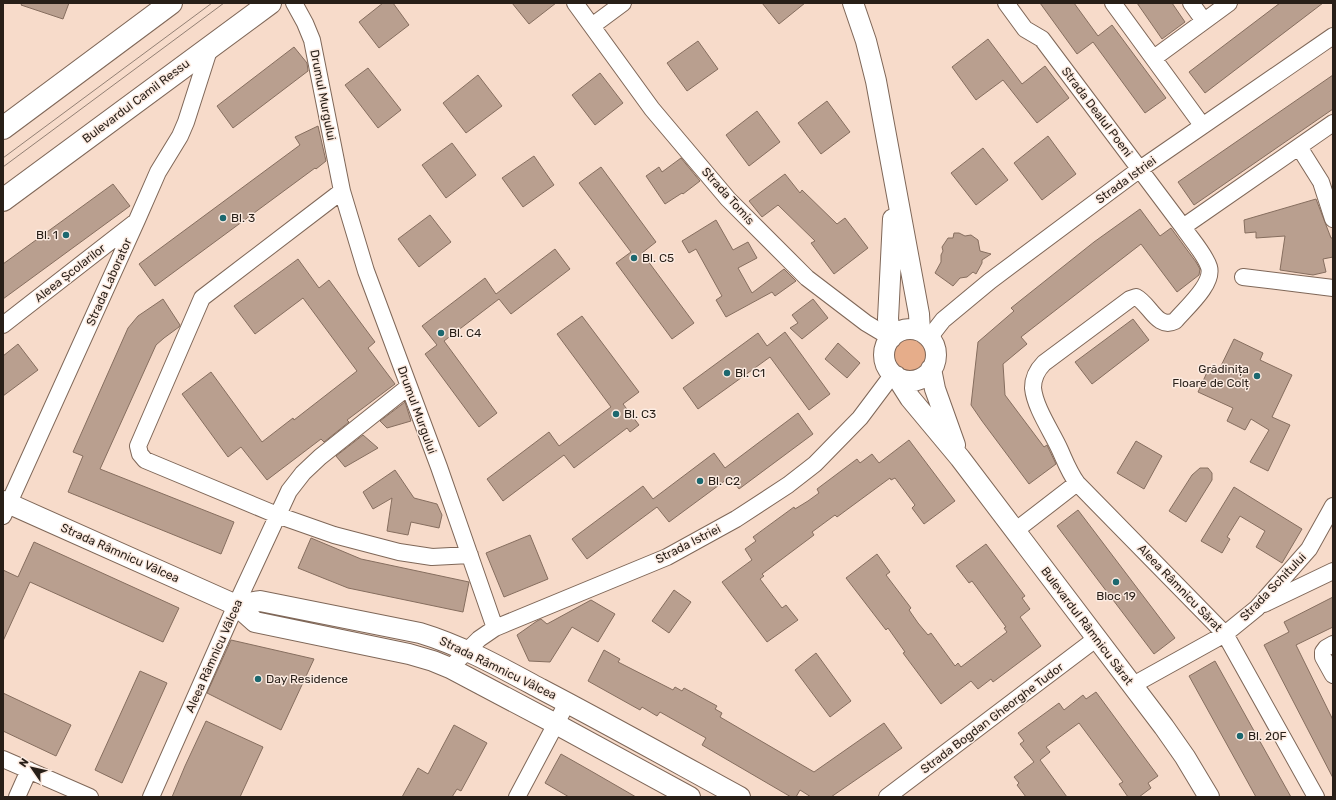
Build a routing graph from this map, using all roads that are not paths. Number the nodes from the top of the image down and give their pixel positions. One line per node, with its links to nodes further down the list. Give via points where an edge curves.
1 (171, 3): 18 (main road)
2 (270, 3): 14 (main road, Bulevardul Camil Ressu)
3 (294, 3): 22 (street, Drumul Murgului, via 306,23 312,40)
4 (575, 3): 12 (street, Strada Tomis)
5 (623, 3): 12 (street)
6 (853, 3): 21 (street, via 876,81)
7 (1006, 3): 20 (street, Strada Dealul Poeni, via 1025,30 1042,39)
8 (1113, 3): 15 (street)
9 (1191, 3): 11 (street)
10 (1229, 3): 11 (street)
11 (1204, 21): 15 (street)
12 (592, 26): 31 (street, Strada Tomis, via 652,109 728,199 807,278 866,323)
13 (1333, 36): 16 (street, Strada Istriei)
14 (210, 47): 23 (main road, Bulevardul Camil Ressu); 25 (street, Strada Laborator, via 186,122 158,172)
15 (1154, 58): 16 (street)
16 (1202, 125): 20 (street, Strada Istriei)
17 (1332, 127): 19 (street)
18 (3, 128)
19 (1299, 147): 24 (street, via 1321,182); 26 (street)
20 (1140, 169): 26 (street, Strada Dealul Poeni); 30 (street, Strada Istriei, via 990,281)
21 (894, 185): 30 (street, via 918,314); 31 (street, via 888,319)
22 (342, 191): 34 (street, Drumul Murgului, via 366,271); 39 (street, via 202,298 138,446 145,460)
23 (3, 200)
24 (1333, 219)
25 (137, 220): 29 (street, Aleea Școlarilor); 38 (street, Strada Laborator)
26 (1183, 227): 36 (street, Strada Dealul Poeni, via 1209,266 1210,273 1206,286 1175,321 1163,323 1141,300 1136,297 1130,299 1044,363 1036,374 1033,387 1038,404)
27 (1243, 277): 28 (street)
28 (1333, 288)
29 (3, 325)
30 (925, 334): 31 (street, via 912,329 897,332); 32 (street, via 934,346 936,356)
31 (891, 338): 33 (street, via 884,356 887,366)
32 (931, 370): 33 (street, via 918,379 903,379); 35 (street, Bulevardul Râmnicu Sărat, via 935,389)
33 (894, 375): 35 (street, Bulevardul Râmnicu Sărat); 45 (street, Strada Istriei, via 860,418 815,464 736,519 667,557)
34 (408, 388): 39 (street, Aleea Râmnicu Vâlcea, via 303,473 289,491); 41 (street, Drumul Murgului)
35 (960, 458): 40 (street, Bulevardul Râmnicu Sărat)
36 (1076, 483): 40 (street); 46 (street, Aleea Râmnicu Sărat)
37 (1333, 506): 44 (street, Strada Schitului, via 1310,550)
38 (5, 507): 43 (street, Strada Râmnicu Vâlcea)
39 (277, 514): 41 (street, via 334,535 399,552 432,557); 43 (street, Aleea Râmnicu Vâlcea)
40 (1015, 531): 47 (street, Bulevardul Râmnicu Sărat)
41 (470, 556): 45 (street, Drumul Murgului)
42 (1333, 571): 44 (street)
43 (236, 605): 49 (street, Strada Râmnicu Vâlcea, via 260,601 420,632); 50 (street, Strada Râmnicu Vâlcea, via 255,622 409,654); 59 (street, Aleea Râmnicu Vâlcea)
44 (1257, 608): 46 (street, Strada Schitului)
45 (495, 628): 49 (street, Strada Istriei)
46 (1225, 634): 52 (street, Strada Schitului); 65 (street, Aleea Râmnicu Sărat)
47 (1097, 638): 52 (street, Bulevardul Râmnicu Sărat); 63 (street, Strada Bogdan Gheorghe Tudor)
48 (1333, 644): 51 (street, via 1323,652)
49 (467, 650): 50 (street, Strada Istriei); 53 (street, Strada Râmnicu Vâlcea)
50 (450, 668): 54 (street, Strada Râmnicu Vâlcea)
51 (1333, 675)
52 (1132, 685): 64 (street, Bulevardul Râmnicu Sărat, via 1185,757)
53 (567, 703): 54 (street); 62 (street, Strada Râmnicu Vâlcea)
54 (556, 724): 60 (street); 61 (street, Strada Râmnicu Vâlcea)
55 (3, 759): 56 (street)
56 (29, 770): 57 (street); 58 (street)
57 (17, 797)
58 (90, 797)
59 (151, 797)
60 (517, 797)
61 (690, 797)
62 (740, 797)
63 (887, 797)
64 (1209, 797)
65 (1316, 797)

